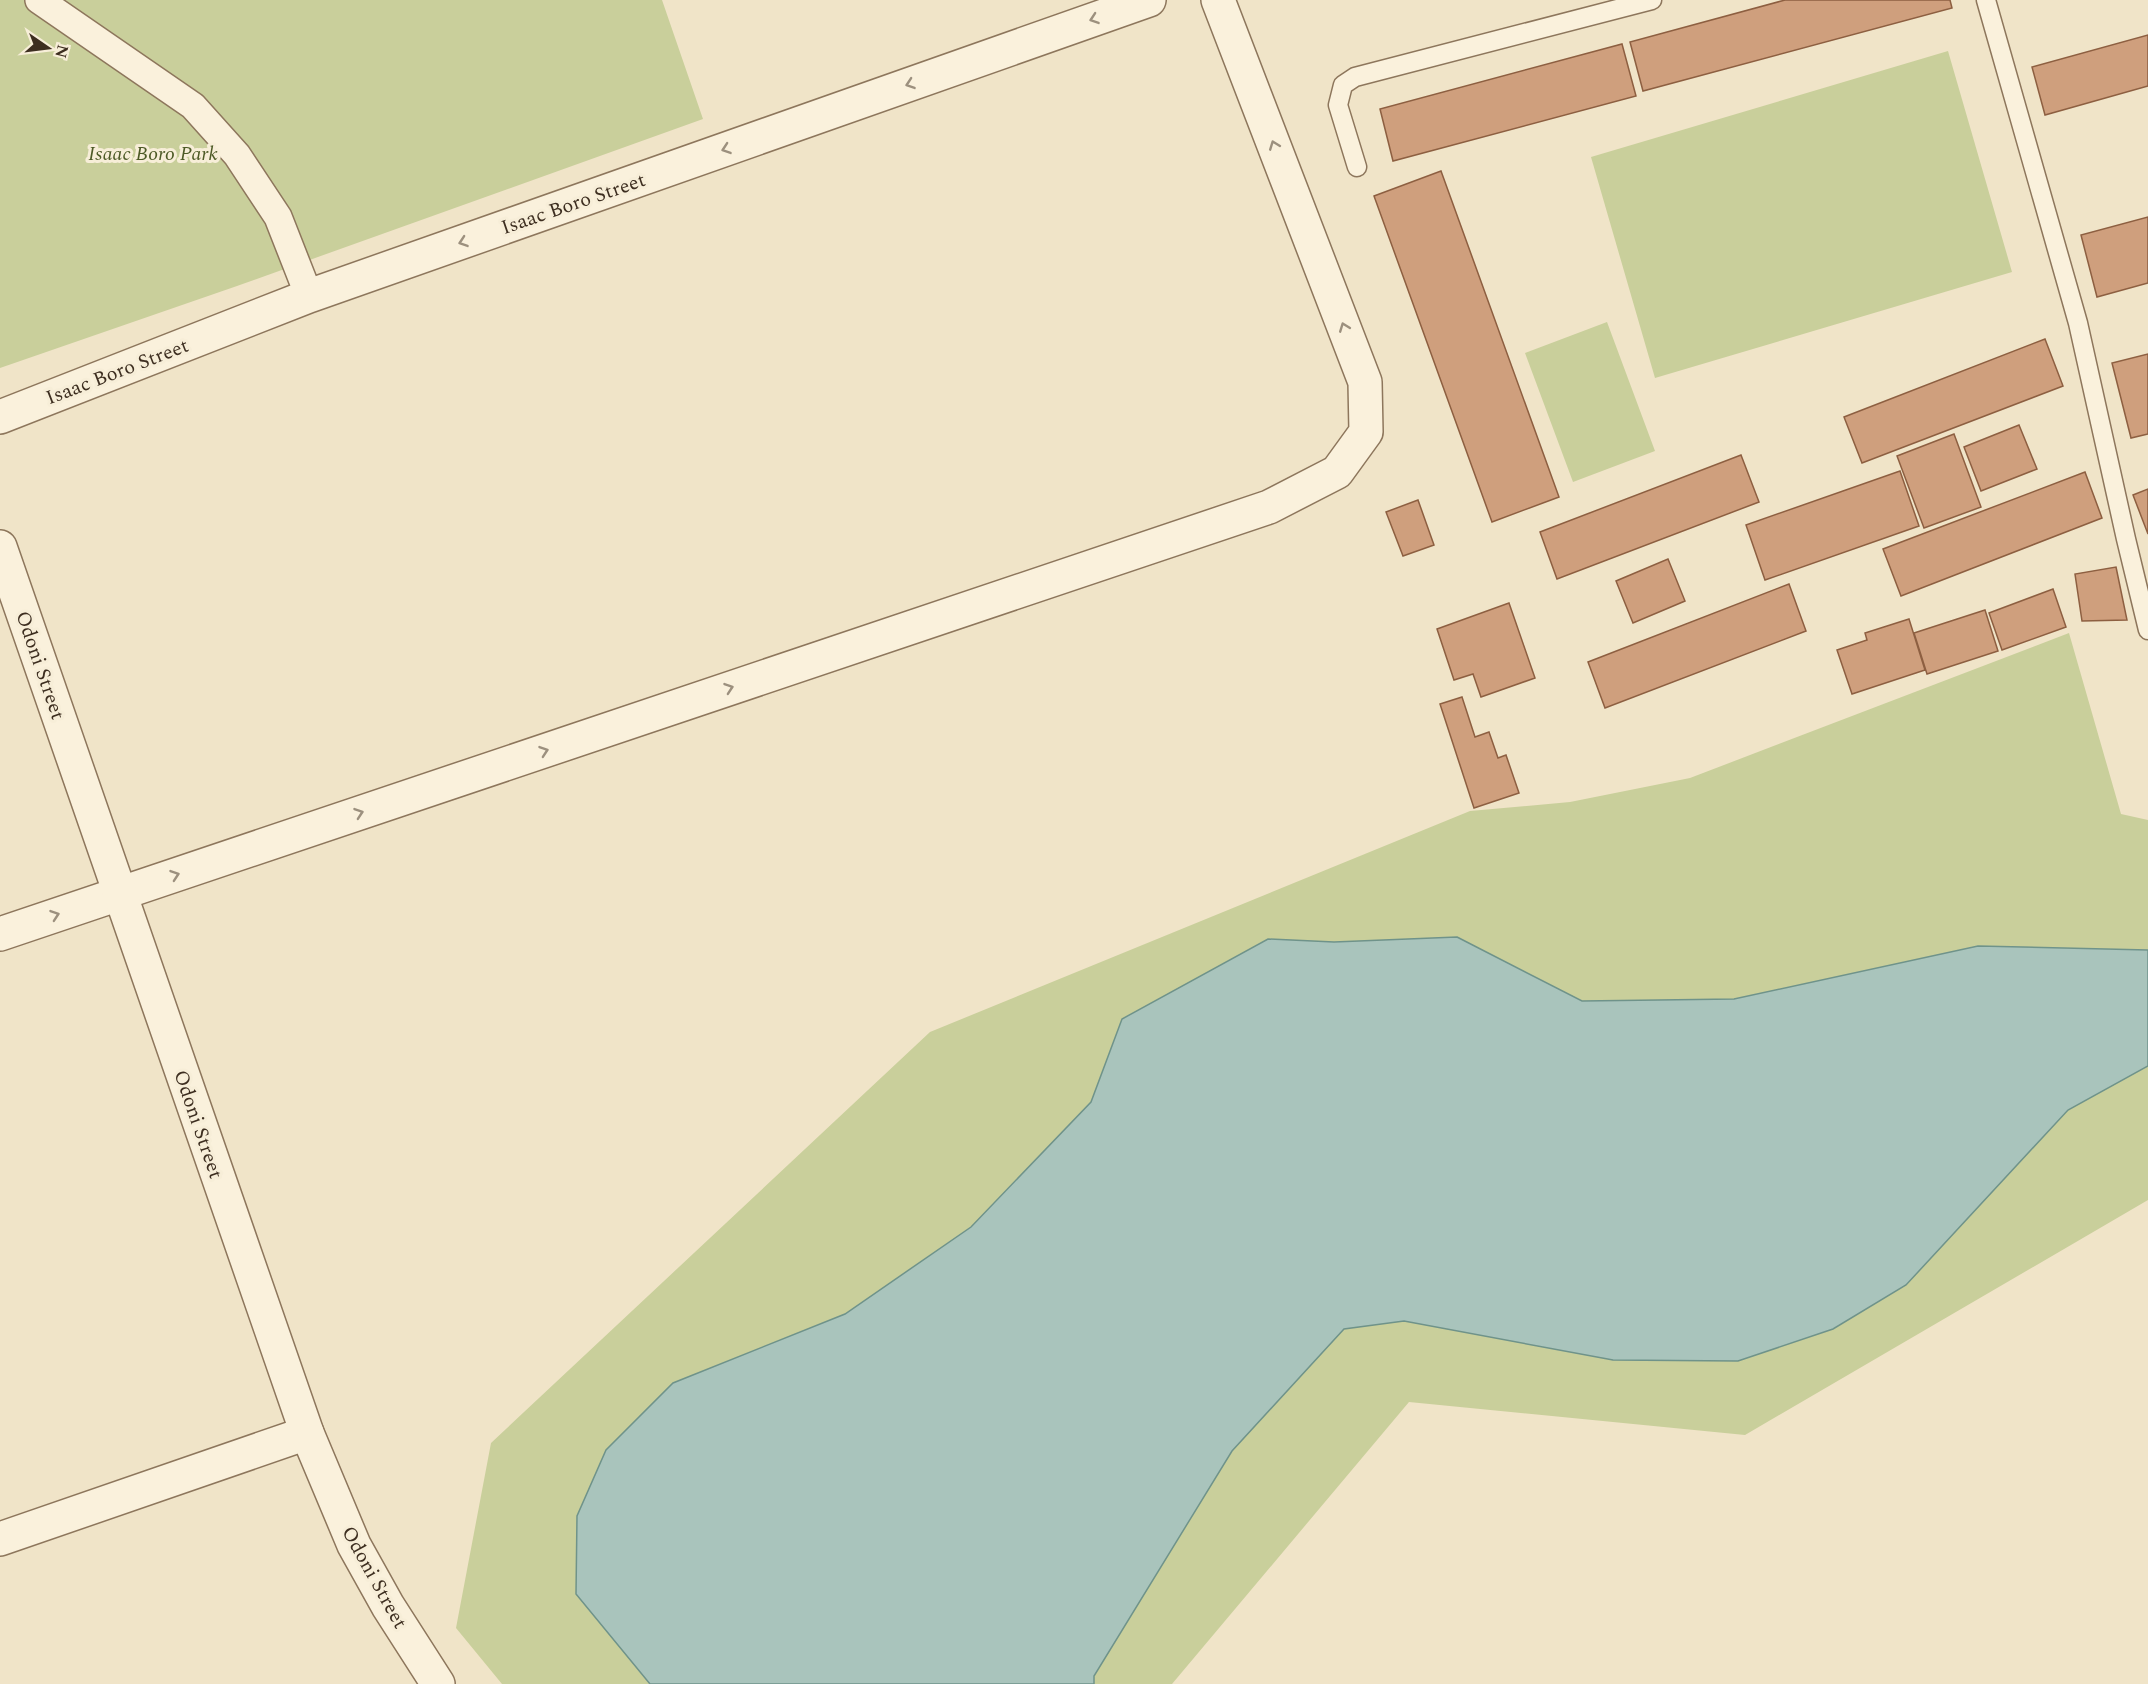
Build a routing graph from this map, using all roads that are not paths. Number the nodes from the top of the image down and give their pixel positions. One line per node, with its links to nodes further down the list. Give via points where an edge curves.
1 (39, 0): 7 (street, via 193,106 237,155 278,217)
2 (1149, 0): 7 (street, Isaac Boro Street, one-way to 7)
3 (1218, 0): 11 (street, one-way to 3, via 1269,507 1337,472 1366,432 1365,382)
4 (1652, 0): 6 (lane, via 1355,77 1343,85 1338,105)
5 (1986, 0): 10 (lane, via 2078,323)
6 (1357, 167)
7 (309, 296): 8 (street, Isaac Boro Street)
8 (0, 417)
9 (0, 547): 11 (street, Odoni Street)
10 (2148, 630)
11 (119, 893): 12 (street, one-way to 11); 13 (street, Odoni Street)
12 (0, 934)
13 (307, 1433): 14 (street); 15 (street, Odoni Street, via 354,1545)
14 (0, 1539)
15 (438, 1684)

